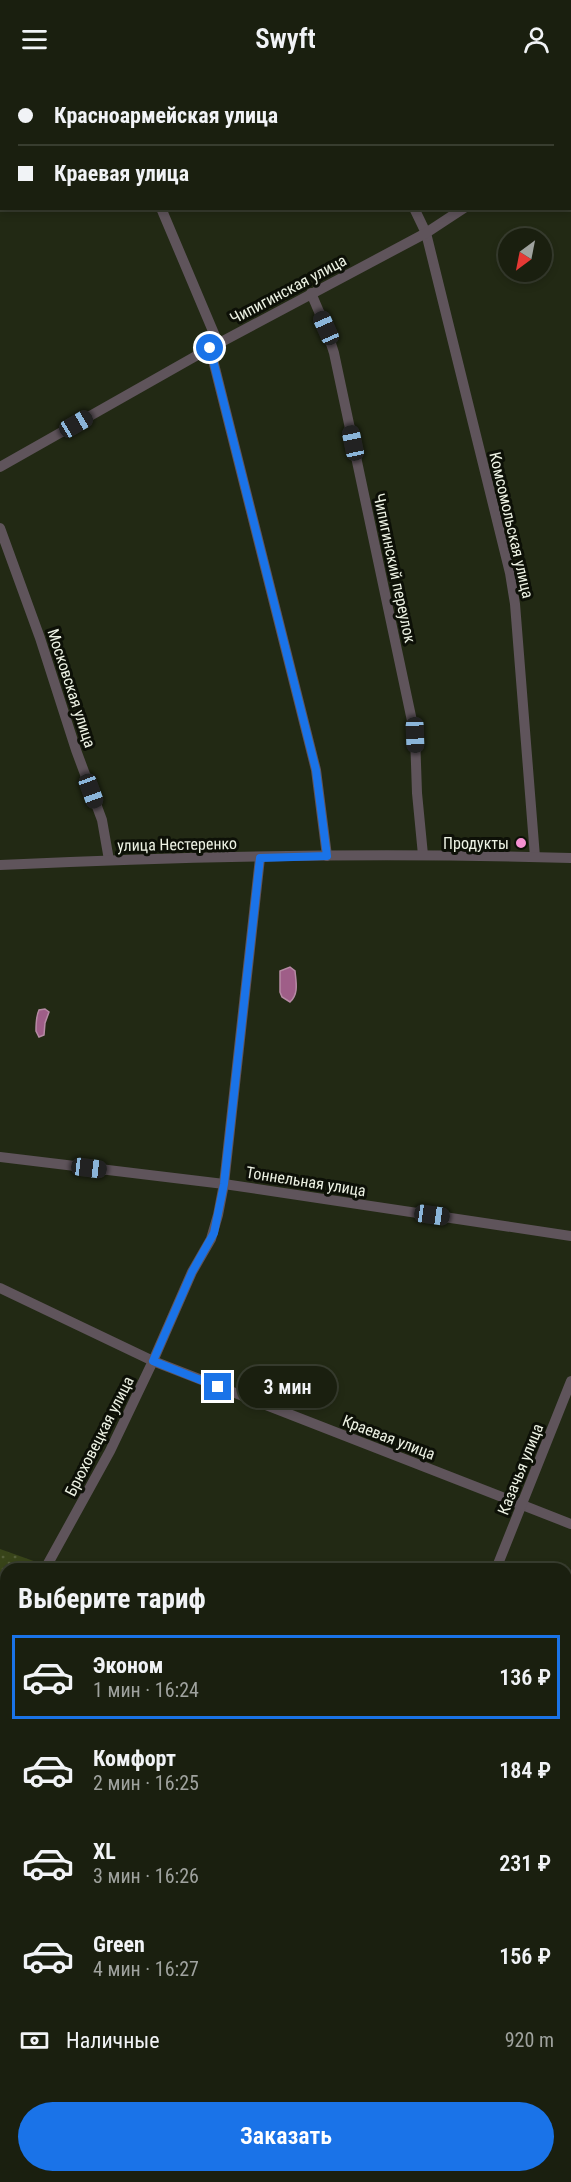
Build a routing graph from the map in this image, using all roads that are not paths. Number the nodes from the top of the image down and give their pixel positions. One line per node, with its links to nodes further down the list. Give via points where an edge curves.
1 (162, 210): 6 (street)
2 (415, 210): 4 (street, Комсомольская улица)
3 (461, 210): 4 (street, Чипигинская улица)
4 (426, 233): 5 (street, Чипигинская улица); 11 (street, Комсомольская улица, via 510,573)
5 (311, 293): 6 (street, Чипигинская улица); 9 (street, Чипигинский переулок, via 334,353 415,735)
6 (214, 346): 7 (street, Чипигинская улица); 10 (street, via 316,770)
7 (0, 467)
8 (0, 528): 14 (street, Московская улица, via 102,820)
9 (423, 855): 10 (street, улица Нестеренко); 11 (street, улица Нестеренко)
10 (327, 856): 12 (street, улица Нестеренко)
11 (535, 857): 13 (street, улица Нестеренко)
12 (260, 858): 14 (street, улица Нестеренко); 17 (street, Брюховецкая улица)
13 (571, 858)
14 (109, 860): 15 (street, улица Нестеренко)
15 (0, 865)
16 (0, 1157): 17 (street, Тоннельная улица)
17 (224, 1184): 18 (street, Тоннельная улица); 20 (street, Брюховецкая улица, via 214,1233 192,1272)
18 (571, 1236)
19 (0, 1288): 20 (street, Краевая улица)
20 (153, 1361): 22 (street, Краевая улица); 24 (street, Брюховецкая улица, via 110,1451)
21 (571, 1381): 22 (street, Казачья улица)
22 (522, 1505): 23 (street, Краевая улица); 25 (street, Казачья улица)
23 (571, 1524)
24 (48, 1563)
25 (498, 1563)

